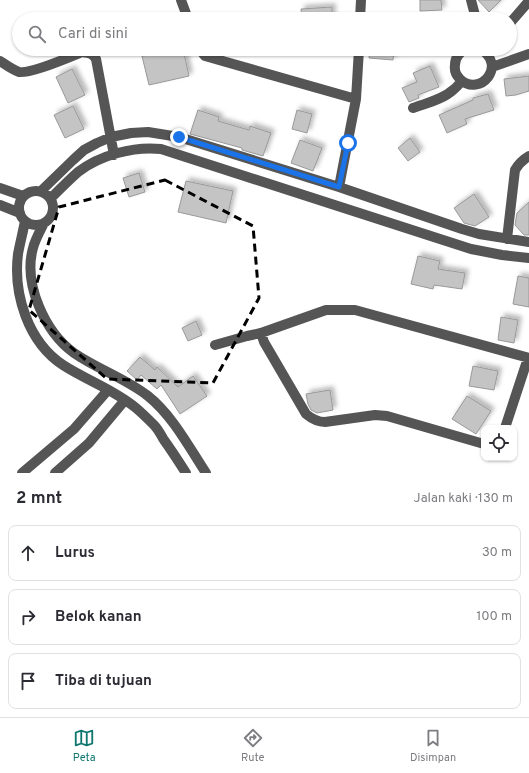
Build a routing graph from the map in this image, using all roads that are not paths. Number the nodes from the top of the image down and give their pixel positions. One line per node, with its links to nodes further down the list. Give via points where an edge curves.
1 (181, 0): 5 (street)
2 (361, 0): 6 (street)
3 (471, 0): 7 (street)
4 (529, 1): 8 (street)
5 (185, 12)
6 (360, 12)
7 (474, 12)
8 (517, 16)
9 (529, 54): 17 (street)
10 (71, 56): 16 (street, via 24,72 16,71)
11 (94, 56): 21 (street)
12 (205, 56): 19 (street)
13 (359, 56): 19 (street)
14 (458, 56): 18 (street, via 455,71)
15 (488, 56): 17 (street)
16 (0, 61)
17 (492, 67): 18 (street, via 491,73 483,82 472,85)
18 (462, 81): 20 (street, via 449,94)
19 (356, 100): 26 (street)
20 (413, 108)
21 (111, 137): 22 (street); 24 (street, via 148,132 163,134); 28 (street, via 84,150)
22 (114, 154): 25 (street, via 143,148 161,149); 30 (street, via 79,172)
23 (529, 156): 34 (street, via 518,164 515,170)
24 (266, 164): 25 (street); 26 (street)
25 (260, 181): 36 (street, via 471,249)
26 (339, 187): 34 (street, via 462,229)
27 (0, 188): 29 (street)
28 (41, 191): 29 (street, via 32,191); 30 (street)
29 (23, 196): 32 (street, via 19,204)
30 (51, 198): 33 (street, via 53,212)
31 (0, 205): 32 (street)
32 (22, 217): 33 (street, via 34,225); 40 (street, via 17,273 22,306 32,330)
33 (44, 224): 38 (street, via 33,247 30,262 31,280 44,318)
34 (507, 238): 35 (street)
35 (529, 242)
36 (529, 258)
37 (261, 333): 39 (street); 41 (street, via 326,310 355,310); 45 (street, via 310,418 325,422 387,416)
38 (64, 345): 40 (street); 49 (street, via 148,396 168,415)
39 (215, 345)
40 (51, 356): 42 (street)
41 (529, 358): 44 (street)
42 (108, 390): 43 (street); 46 (street, via 74,429)
43 (125, 400): 47 (street, via 89,443); 48 (street, via 155,426)
44 (506, 425)
45 (481, 443)
46 (22, 473)
47 (55, 473)
48 (186, 473)
49 (206, 473)

